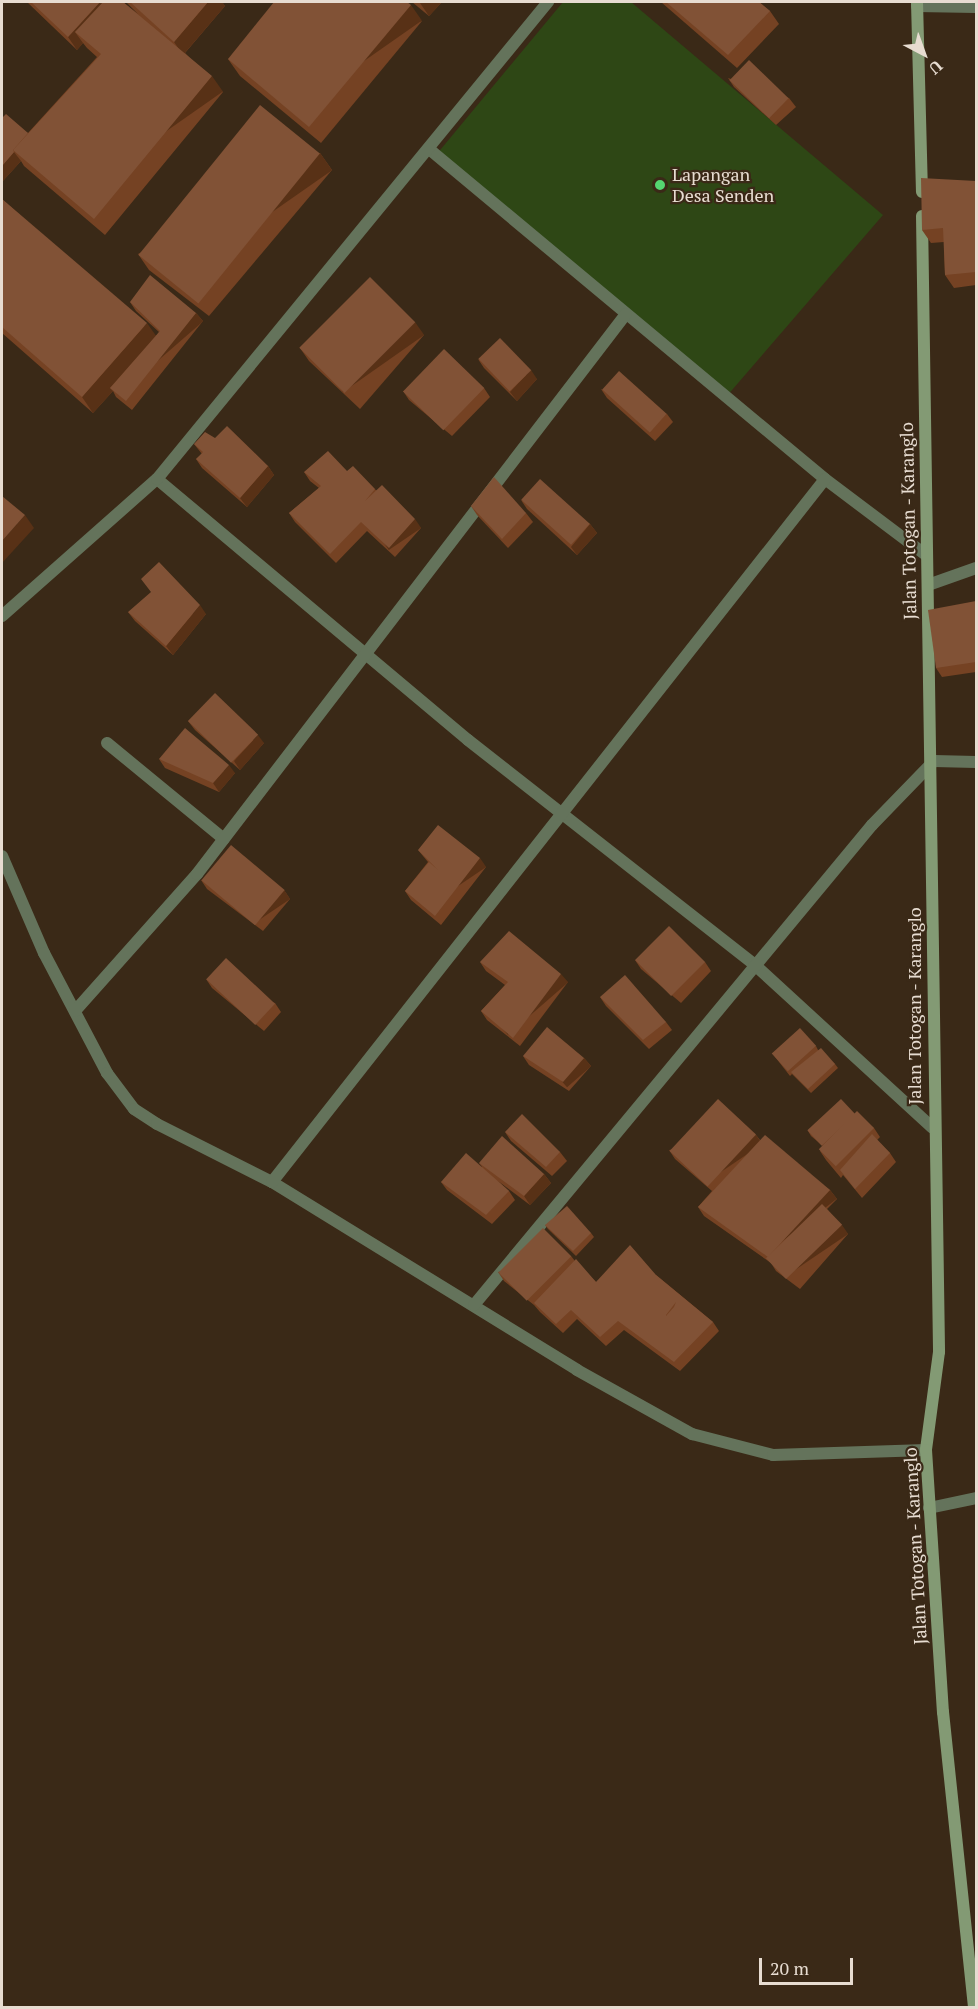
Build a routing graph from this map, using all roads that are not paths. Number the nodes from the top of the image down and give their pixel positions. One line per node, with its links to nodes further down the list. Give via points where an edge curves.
1 (548, 2): 4 (street)
2 (917, 4): 3 (street); 8 (main road, Jalan Totogan - Karanglo)
3 (976, 7)
4 (429, 149): 5 (street); 6 (street)
5 (626, 314): 7 (street); 12 (street)
6 (157, 479): 11 (street); 12 (street)
7 (825, 479): 8 (street); 16 (street)
8 (926, 555): 10 (main road, Jalan Totogan - Karanglo)
9 (976, 568): 10 (street)
10 (928, 585): 14 (main road, Jalan Totogan - Karanglo)
11 (2, 616)
12 (367, 652): 16 (street, via 468,740); 17 (street)
13 (107, 743): 17 (street)
14 (934, 761): 15 (street); 19 (street, via 850,850); 21 (main road, Jalan Totogan - Karanglo)
15 (976, 762)
16 (562, 810): 19 (street); 22 (street)
17 (224, 839): 20 (street)
18 (2, 856): 20 (street)
19 (756, 966): 21 (street); 23 (street)
20 (75, 1011): 22 (street, via 107,1073 134,1108 200,1150)
21 (932, 1127): 24 (main road, Jalan Totogan - Karanglo, via 939,1352)
22 (272, 1182): 23 (street)
23 (474, 1305): 24 (street, via 644,1409 734,1448 815,1456)
24 (926, 1450): 26 (main road, Jalan Totogan - Karanglo)
25 (976, 1498): 26 (street)
26 (929, 1503): 27 (main road, Jalan Totogan - Karanglo, via 943,1712)
27 (974, 2007)

